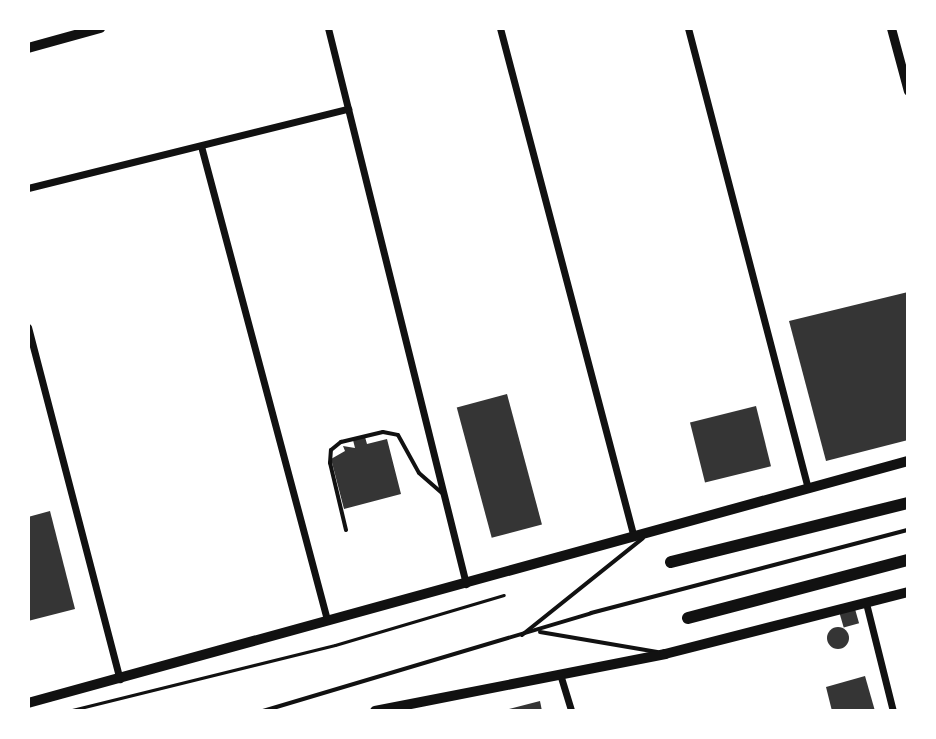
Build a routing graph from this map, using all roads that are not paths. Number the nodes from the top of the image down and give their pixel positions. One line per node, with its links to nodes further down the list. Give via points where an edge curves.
1 (328, 28): 8 (street)
2 (500, 28): 19 (street)
3 (688, 28): 13 (street)
4 (891, 28): 7 (street)
5 (94, 29): 6 (main road)
6 (28, 48)
7 (908, 91)
8 (348, 109): 9 (street); 14 (street)
9 (201, 146): 10 (street); 26 (street)
10 (28, 188)
11 (28, 327): 31 (street)
12 (908, 461): 13 (main road)
13 (808, 489): 16 (main road)
14 (444, 495): 17 (lane, via 419,473 398,435 383,432 341,442 331,450 330,463); 22 (street)
15 (908, 503): 21 (main road)
16 (654, 529): 19 (main road); 28 (lane)
17 (346, 530)
18 (908, 530): 27 (lane)
19 (633, 534): 22 (main road)
20 (908, 560): 25 (main road)
21 (671, 562)
22 (466, 584): 26 (main road)
23 (908, 592): 24 (main road)
24 (866, 603): 29 (main road); 36 (street)
25 (688, 618)
26 (327, 619): 31 (main road)
27 (537, 632): 28 (lane); 29 (lane)
28 (519, 638): 33 (lane)
29 (665, 654): 30 (main road)
30 (560, 674): 34 (main road); 35 (street)
31 (120, 679): 32 (main road)
32 (28, 703)
33 (263, 711)
34 (375, 711)
35 (571, 711)
36 (893, 711)

